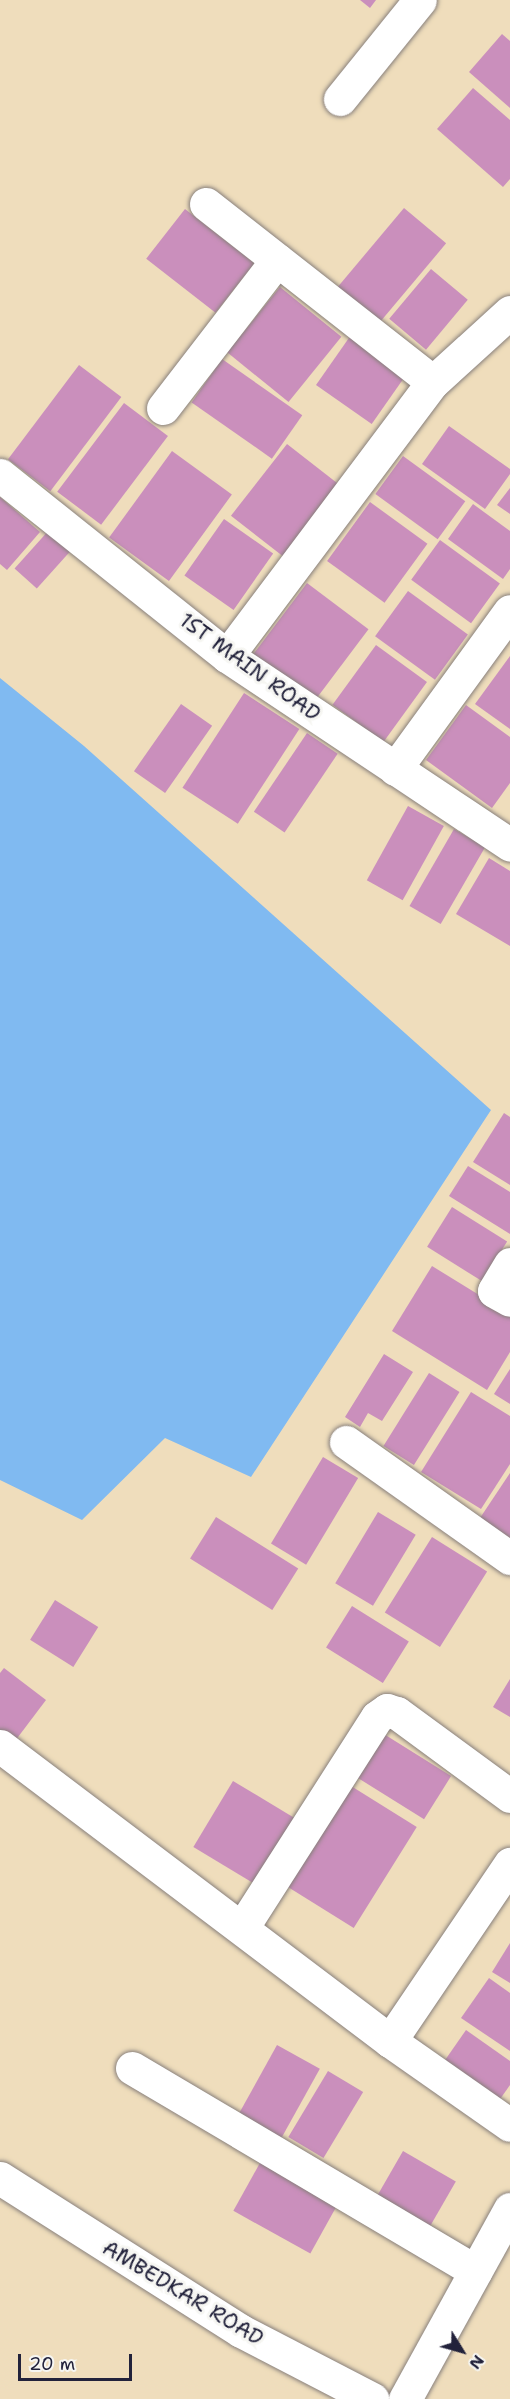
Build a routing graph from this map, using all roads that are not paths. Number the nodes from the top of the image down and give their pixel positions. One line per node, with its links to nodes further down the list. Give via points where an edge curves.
1 (420, 0): 2 (street)
2 (340, 99)
3 (206, 204): 4 (street)
4 (278, 260): 6 (street); 7 (street)
5 (510, 312): 6 (street)
6 (433, 382): 10 (street)
7 (163, 408)
8 (0, 475): 10 (street, 1ST MAIN ROAD)
9 (510, 611): 11 (street)
10 (228, 656): 11 (street, 1ST MAIN ROAD)
11 (395, 769): 12 (street, 1ST MAIN ROAD)
12 (510, 845)
13 (510, 1264): 14 (street, via 494,1291)
14 (510, 1300)
15 (346, 1442): 16 (street)
16 (510, 1558)
17 (0, 1746): 20 (street)
18 (510, 1796): 20 (street, via 397,1713 387,1710 377,1717)
19 (510, 1864): 21 (street)
20 (242, 1928): 21 (street)
21 (390, 2041): 23 (street)
22 (132, 2068): 26 (street)
23 (510, 2125)
24 (0, 2178): 27 (street, AMBEDKAR ROAD, via 241,2331)
25 (510, 2209): 26 (street)
26 (475, 2271): 28 (street)
27 (360, 2396)
28 (405, 2399)

